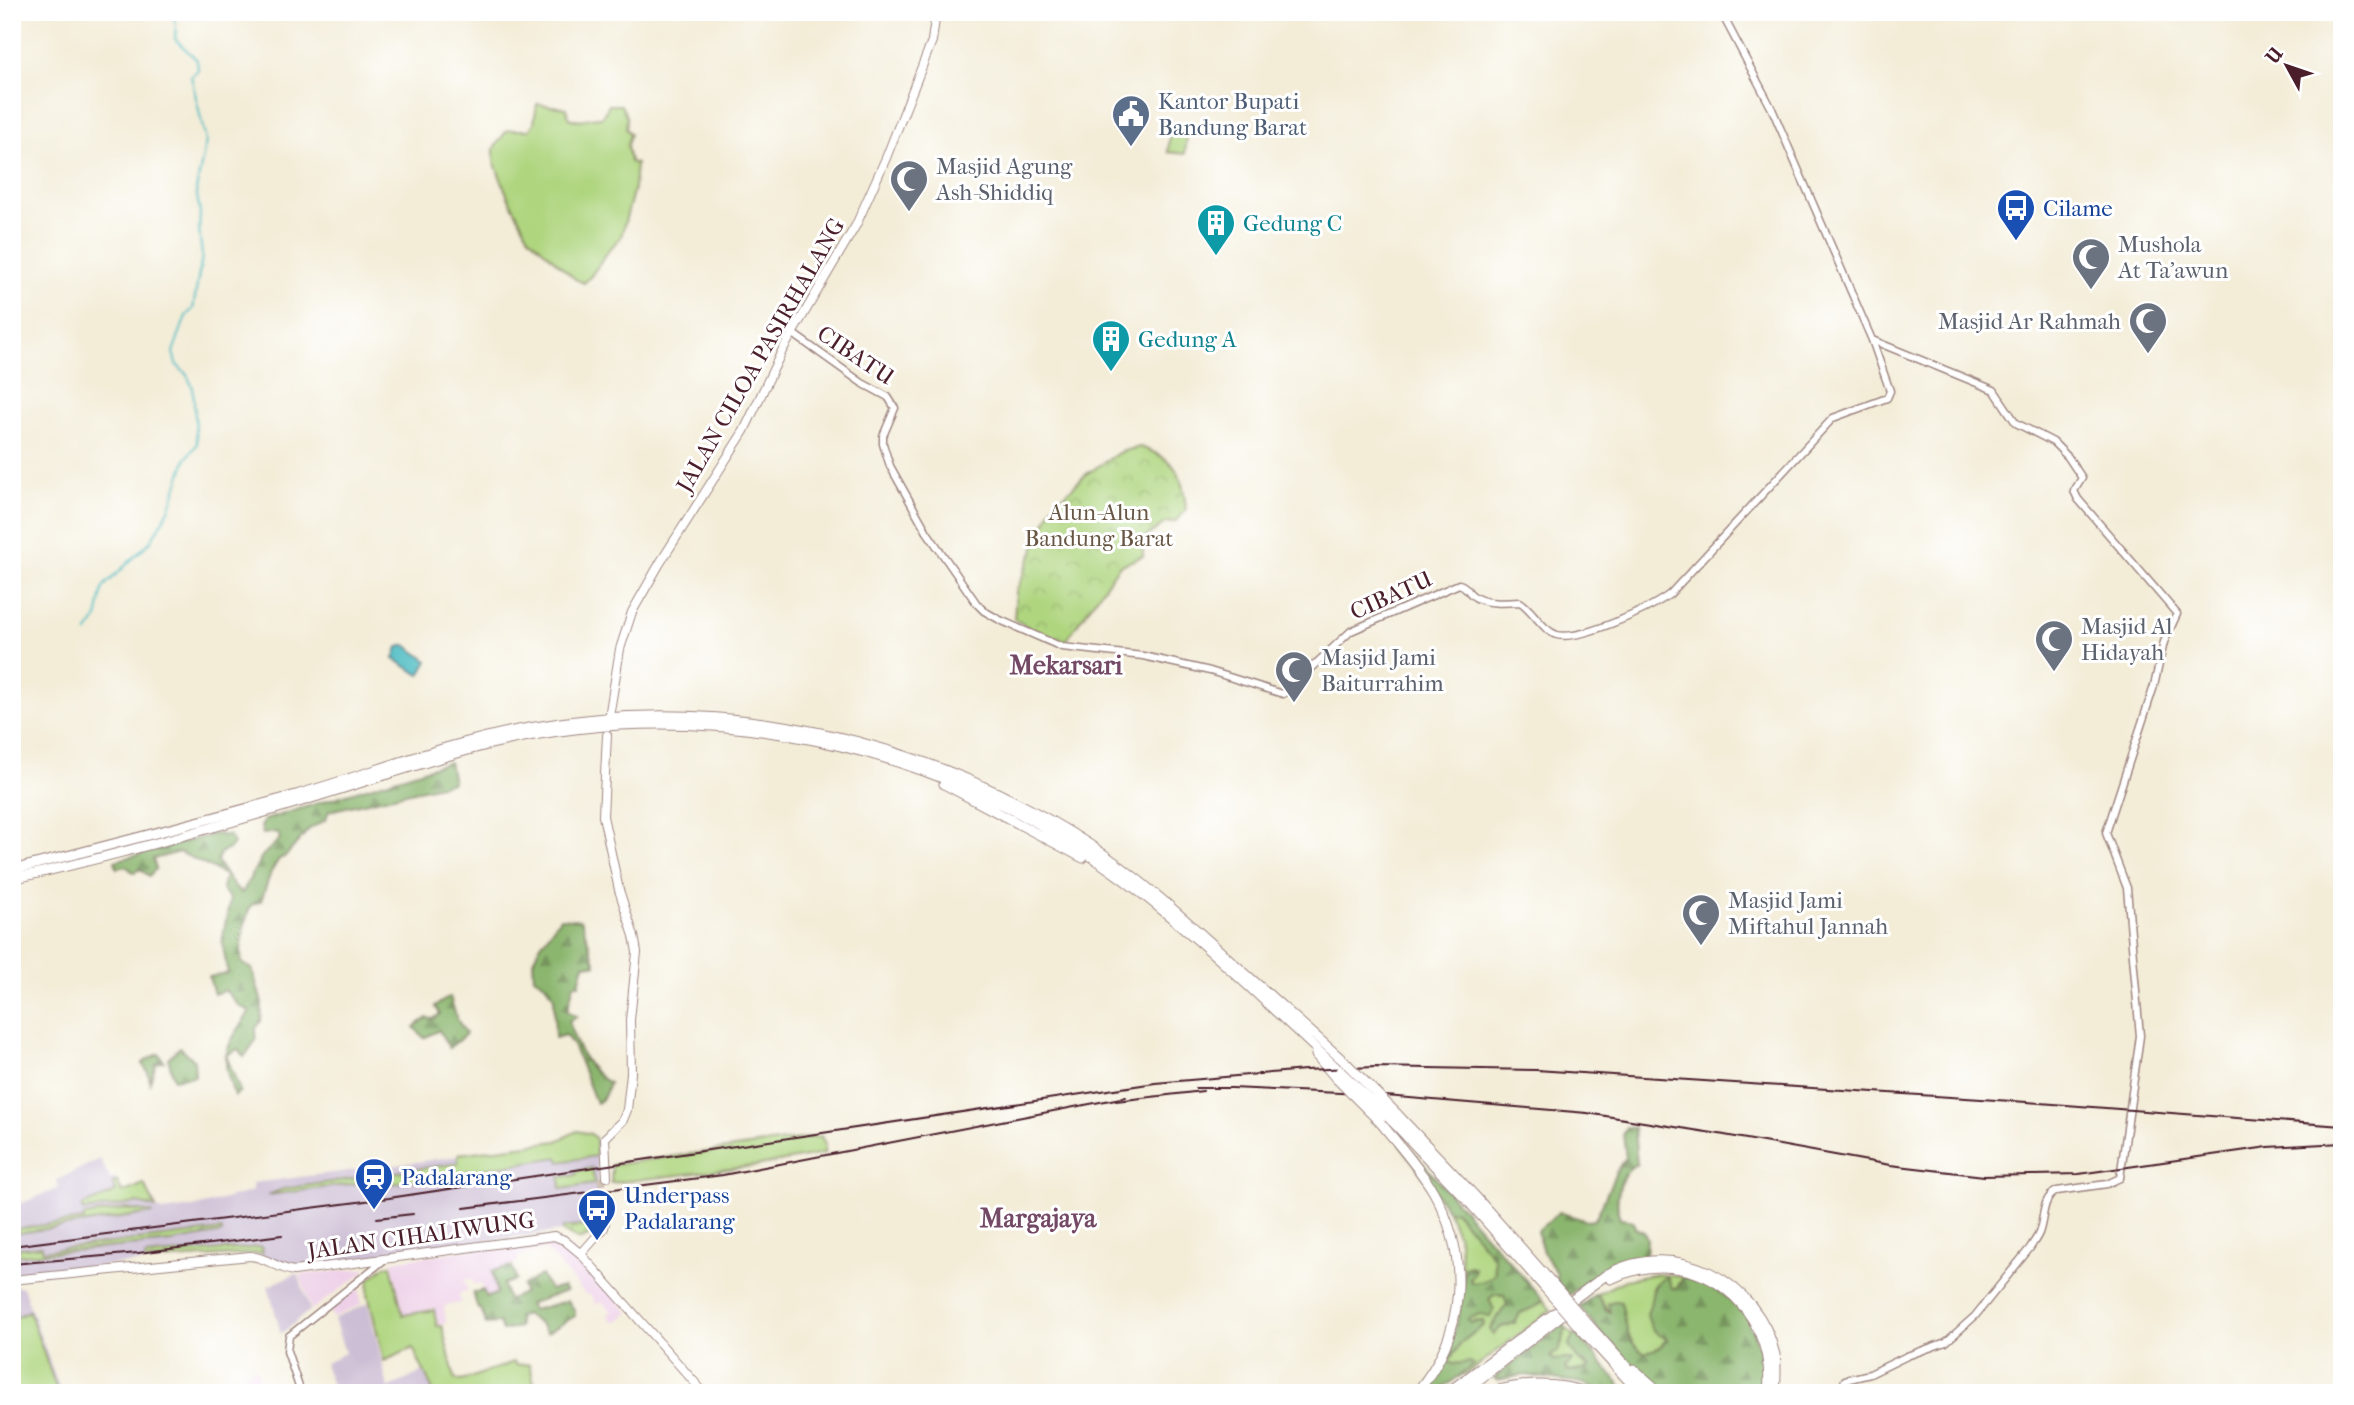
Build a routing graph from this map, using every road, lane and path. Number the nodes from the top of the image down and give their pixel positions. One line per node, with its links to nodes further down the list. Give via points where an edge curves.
1 (936, 12): 3 (main road, JALAN CILOA PASIRHALANG, via 932,41 873,189 848,241)
2 (1721, 12): 4 (street, via 1769,105)
3 (792, 333): 4 (street, CIBATU, via 895,404 883,436 890,466 927,532 984,611 1062,647 1143,656 1283,694 1351,631 1459,584 1477,598 1522,603 1559,636 1598,629 1670,594 1833,418 1887,398 1891,391); 5 (main road, JALAN CILOA PASIRHALANG, via 744,431 632,612 620,649)
4 (1872, 340): 29 (street, via 1994,390 2019,426 2053,442 2081,475 2074,491 2078,499 2177,614 2164,642 2159,671 2106,834 2127,888 2140,1036 2120,1178 2048,1196 2039,1234 1975,1316 1946,1342 1845,1380)
5 (610, 711)
6 (607, 735): 10 (main road, via 603,816 637,952 627,1110 605,1138)
7 (12, 870): 9 (highway, via 530,727 673,716 802,728 915,758 1049,820 1172,908)
8 (12, 879): 9 (highway, via 198,832 463,752 533,736 669,724 740,728 813,739 920,769 1046,827 1142,894)
9 (1341, 1071): 15 (highway, bridge, via 1474,1195); 19 (highway, bridge, via 1431,1189 1443,1209 1457,1257 1459,1293 1453,1326 1439,1360)
10 (604, 1177)
11 (605, 1204): 12 (main road, via 595,1239)
12 (581, 1254): 13 (main road, JALAN CIHALIWUNG, via 554,1237); 18 (main road, JALAN CIHALIWUNG)
13 (383, 1260): 14 (main road, JALAN CIHALIWUNG, via 285,1270 250,1256); 17 (street, via 289,1336 287,1351)
14 (12, 1280)
15 (1585, 1326): 16 (highway); 24 (highway)
16 (1599, 1337): 25 (highway); 26 (highway)
17 (301, 1393)
18 (704, 1393)
19 (1416, 1393)
20 (1447, 1393): 28 (highway, via 1606,1275 1642,1262 1665,1261 1684,1262 1713,1273 1748,1300 1772,1346)
21 (1462, 1393): 27 (highway, via 1611,1279 1637,1269 1668,1267 1713,1281 1747,1309 1768,1352)
22 (1488, 1393): 23 (highway, via 1543,1385)
23 (1589, 1393)
24 (1640, 1393)
25 (1650, 1393)
26 (1661, 1393)
27 (1768, 1393)
28 (1775, 1393)
29 (1841, 1393)

